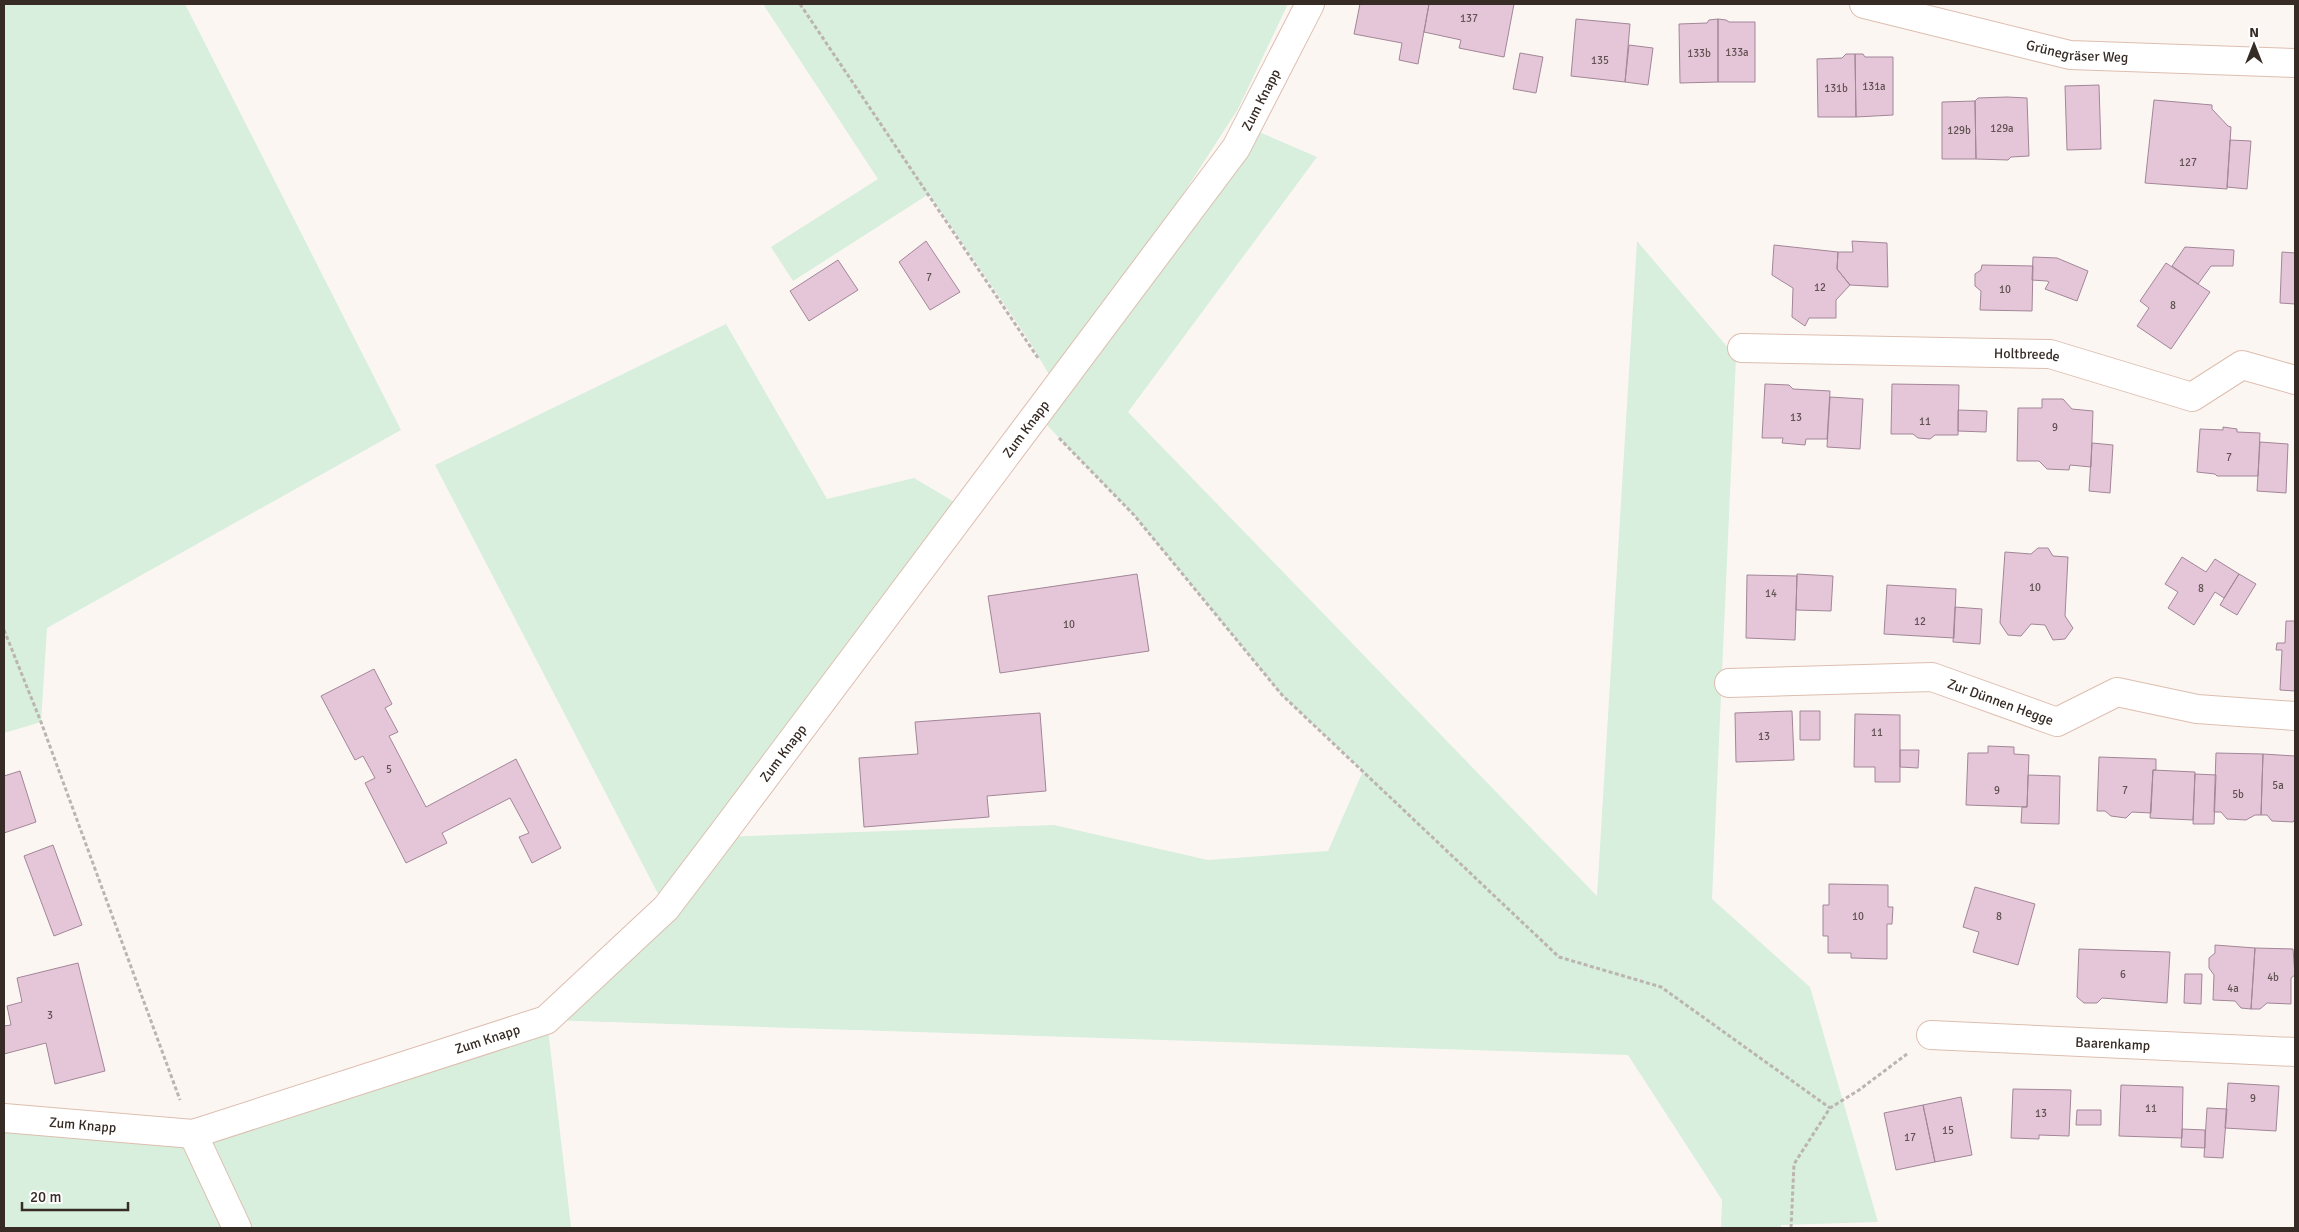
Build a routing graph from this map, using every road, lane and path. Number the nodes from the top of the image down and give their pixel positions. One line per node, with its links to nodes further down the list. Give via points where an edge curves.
1 (800, 4): 7 (path)
2 (1310, 4): 7 (street, Zum Knapp, via 1236,148)
3 (1864, 4): 4 (street, Grünegräser Weg, via 2070,56)
4 (2295, 63)
5 (1742, 348): 6 (street, Holtbreede, via 2050,354 2192,397 2242,365)
6 (2295, 380)
7 (1057, 388): 8 (street, Zum Knapp)
8 (1037, 415): 14 (path, via 1134,515 1282,695 1559,957 1661,987); 16 (street, Zum Knapp, via 666,908 546,1020)
9 (4, 630): 16 (path)
10 (1729, 683): 11 (street, Zur Dünnen Hegge, via 1932,677 2057,722 2117,692 2197,709)
11 (2295, 716)
12 (1931, 1035): 13 (street, Baarenkamp); 14 (path)
13 (2295, 1052)
14 (1830, 1108): 18 (path, via 1794,1164)
15 (4, 1118): 16 (street, Zum Knapp)
16 (193, 1134): 17 (street)
17 (237, 1228)
18 (1791, 1228)

